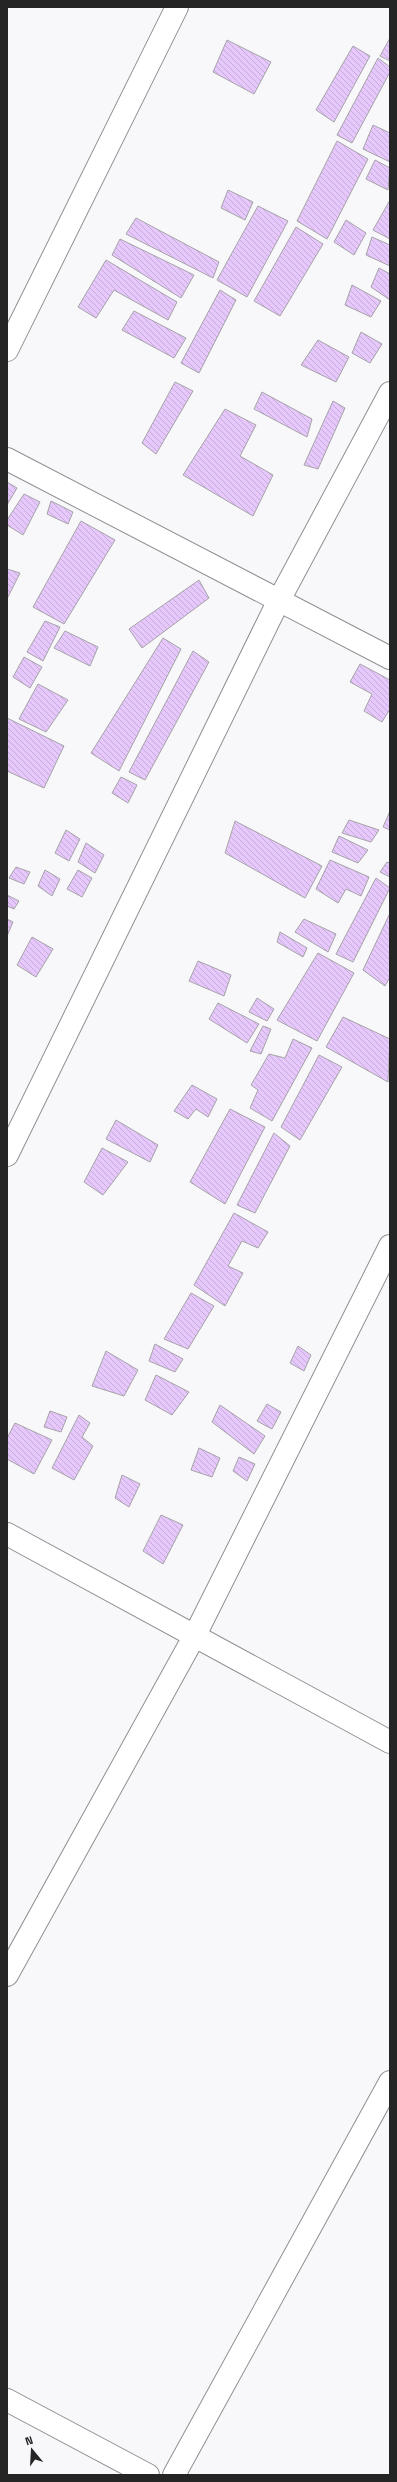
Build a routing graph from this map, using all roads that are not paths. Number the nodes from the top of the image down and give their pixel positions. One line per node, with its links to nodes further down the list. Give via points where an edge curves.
1 (177, 7): 2 (street)
2 (7, 350)
3 (390, 393): 5 (street)
4 (7, 459): 5 (street)
5 (278, 602): 6 (street); 7 (street)
6 (390, 658)
7 (7, 1155)
8 (390, 1246): 10 (street)
9 (7, 1534): 10 (street)
10 (195, 1635): 11 (street); 12 (street)
11 (390, 1742)
12 (7, 1975)
13 (390, 2082): 16 (street)
14 (7, 2400): 15 (street)
15 (148, 2475)
16 (174, 2475)

